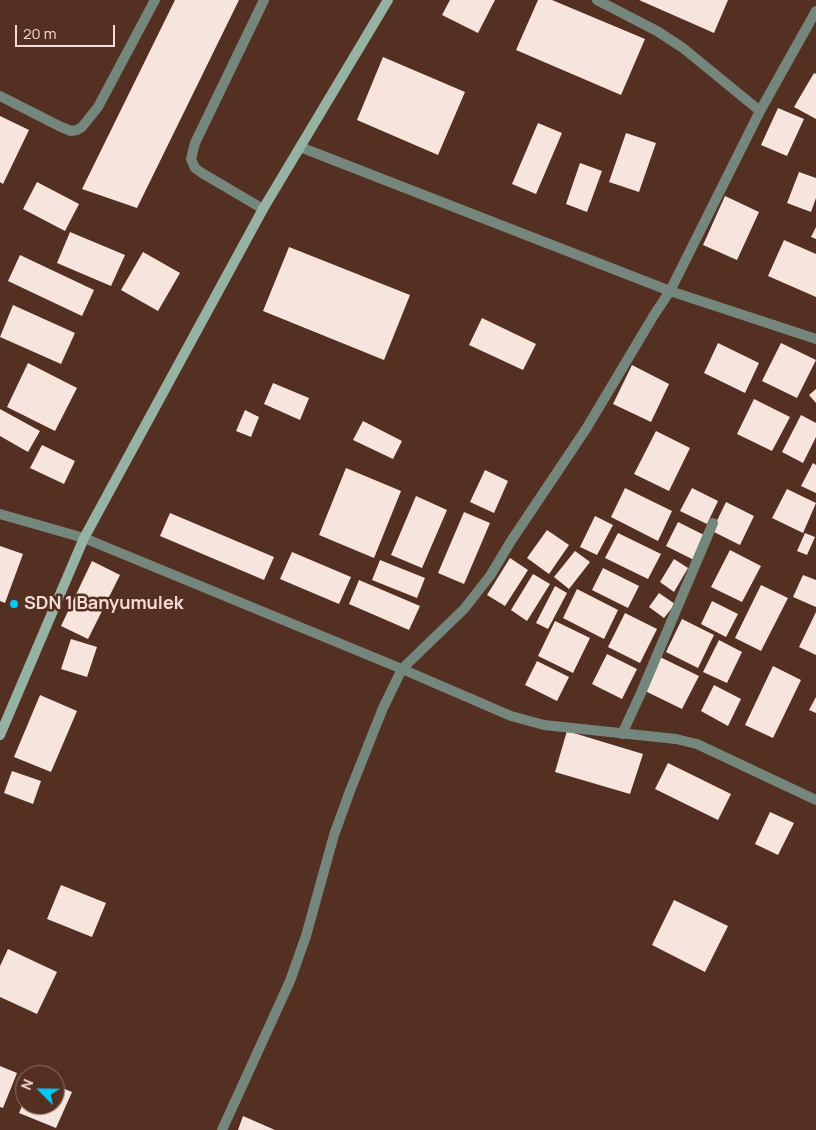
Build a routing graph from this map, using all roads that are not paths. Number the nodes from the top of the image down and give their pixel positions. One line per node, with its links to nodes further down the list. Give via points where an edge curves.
1 (155, 0): 6 (street, via 98,107 82,127 77,130 60,128)
2 (264, 0): 9 (street, via 195,143 191,159 202,173)
3 (388, 0): 8 (main road)
4 (598, 0): 7 (street, via 657,31)
5 (816, 11): 7 (street)
6 (0, 96)
7 (760, 111): 10 (street)
8 (300, 148): 9 (main road); 10 (street)
9 (264, 209): 14 (main road)
10 (670, 291): 11 (street); 15 (street, via 586,429 490,576 464,609)
11 (816, 340)
12 (0, 514): 14 (street)
13 (713, 522): 16 (street)
14 (84, 538): 15 (street); 17 (main road)
15 (402, 669): 16 (street, via 530,722); 19 (street, via 383,708 334,835 306,936 290,980)
16 (622, 734): 18 (street, via 696,744)
17 (0, 735)
18 (816, 800)
19 (222, 1130)

